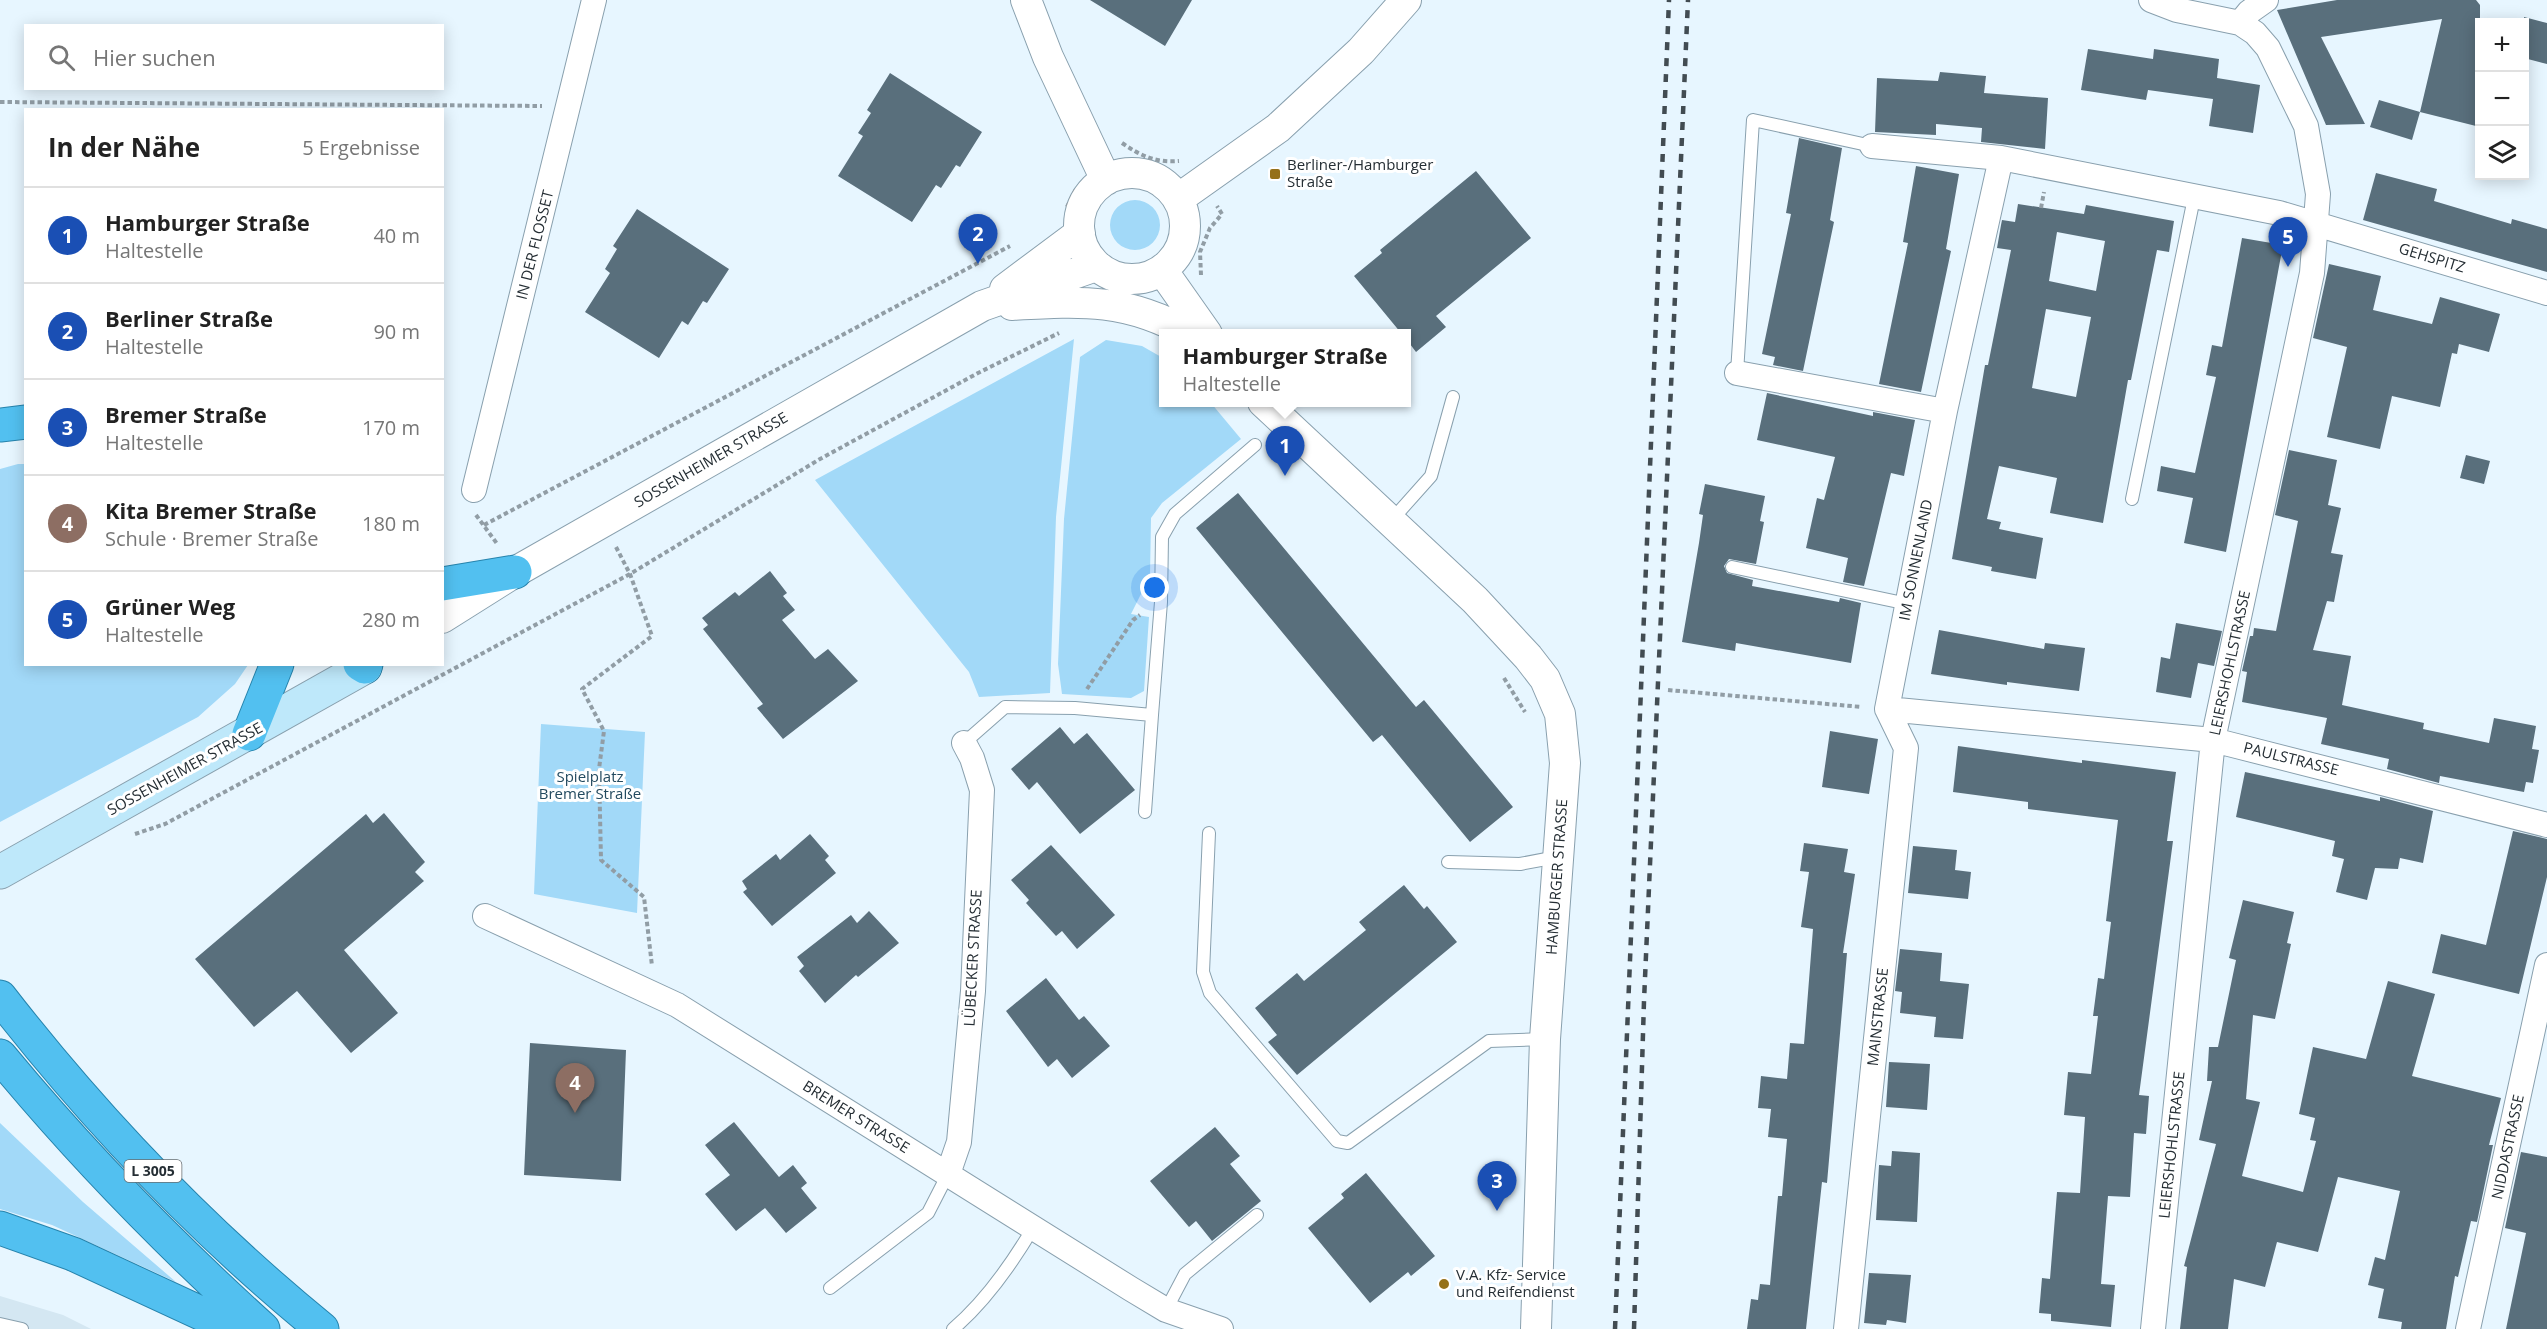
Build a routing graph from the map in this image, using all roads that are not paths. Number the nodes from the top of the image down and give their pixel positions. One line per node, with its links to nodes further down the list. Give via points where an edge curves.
1 (594, 0): 27 (street, IN DER FLOSSET)
2 (1026, 0): 9 (street, via 1048,57)
3 (1406, 0): 11 (street, via 1361,51 1278,128)
4 (2151, 0): 6 (street, via 2177,10)
5 (2266, 0): 6 (street)
6 (2240, 23): 12 (street, LEIERSHOHLSTRASSE, via 2268,48 2306,126 2315,167)
7 (1872, 146): 8 (street, GEHSPITZ); 20 (lane, via 1753,120)
8 (2001, 158): 10 (street, GEHSPITZ); 23 (street, IM SONNENLAND)
9 (1106, 180): 11 (street, via 1119,174 1146,175 1170,188); 13 (street, via 1085,202)
10 (2194, 198): 12 (street, GEHSPITZ); 28 (lane)
11 (1178, 199): 15 (street, via 1186,230 1174,260)
12 (2317, 222): 16 (street, GEHSPITZ); 40 (street, LEIERSHOHLSTRASSE, via 2312,273)
13 (1080, 233): 14 (street, via 1082,245); 17 (street, SOSSENHEIMER STRASSE)
14 (1096, 266): 15 (street, via 1129,279 1146,278); 17 (street, SOSSENHEIMER STRASSE)
15 (1162, 270): 19 (street)
16 (2547, 293)
17 (982, 306): 18 (street, via 1097,303 1143,311); 31 (street, SOSSENHEIMER STRASSE)
18 (1181, 329)
19 (1204, 329)
20 (1737, 373): 23 (street)
21 (1453, 397): 29 (lane, via 1431,476)
22 (1268, 407): 29 (street, HAMBURGER STRASSE)
23 (1945, 411): 33 (street, IM SONNENLAND)
24 (24, 422): 25 (highway)
25 (0, 425)
26 (1255, 445): 38 (lane, via 1175,514 1162,537)
27 (474, 490)
28 (2132, 499)
29 (1389, 523): 45 (street, HAMBURGER STRASSE, via 1475,600 1528,657 1553,693 1560,714 1564,764)
30 (1732, 567): 33 (lane)
31 (515, 572): 32 (highway); 34 (street, SOSSENHEIMER STRASSE)
32 (444, 584)
33 (1908, 604): 37 (street, IM SONNENLAND)
34 (444, 617)
35 (277, 666): 39 (highway)
36 (363, 666): 39 (main road, SOSSENHEIMER STRASSE)
37 (1887, 709): 40 (street, PAULSTRASSE); 67 (street, MAINSTRASSE, via 1906,748)
38 (1152, 715): 41 (lane, via 1005,707); 42 (lane)
39 (249, 734): 47 (main road, SOSSENHEIMER STRASSE)
40 (2213, 740): 43 (street, PAULSTRASSE); 68 (street, LEIERSHOHLSTRASSE)
41 (964, 743): 53 (street, LÜBECKER STRASSE, via 982,790 973,991 959,1142)
42 (1145, 812)
43 (2547, 825)
44 (1209, 833): 51 (lane, via 1203,972 1210,993 1337,1142 1348,1143 1489,1041)
45 (1558, 857): 46 (lane, via 1520,864); 51 (street, HAMBURGER STRASSE)
46 (1448, 862)
47 (8, 867)
48 (484, 916): 53 (street, BREMER STRASSE, via 676,1005)
49 (2547, 965): 69 (street, NIDDASTRASSE)
50 (0, 997): 63 (highway, L 3005, via 77,1090 153,1172 224,1243)
51 (1545, 1039): 66 (street, HAMBURGER STRASSE)
52 (0, 1056): 62 (highway, L 3005, via 118,1190)
53 (948, 1174): 56 (street, BREMER STRASSE); 57 (lane, via 928,1213)
54 (1257, 1215): 58 (lane, via 1185,1274)
55 (0, 1228): 61 (highway, via 73,1254)
56 (1033, 1228): 58 (street, BREMER STRASSE); 64 (lane, via 1010,1266)
57 (830, 1288)
58 (1166, 1310): 65 (street, BREMER STRASSE)
59 (0, 1324): 60 (lane)
60 (22, 1329)
61 (235, 1329)
62 (263, 1329)
63 (322, 1329)
64 (953, 1329)
65 (1221, 1329)
66 (1536, 1329)
67 (1846, 1329)
68 (2153, 1329)
69 (2468, 1329)

